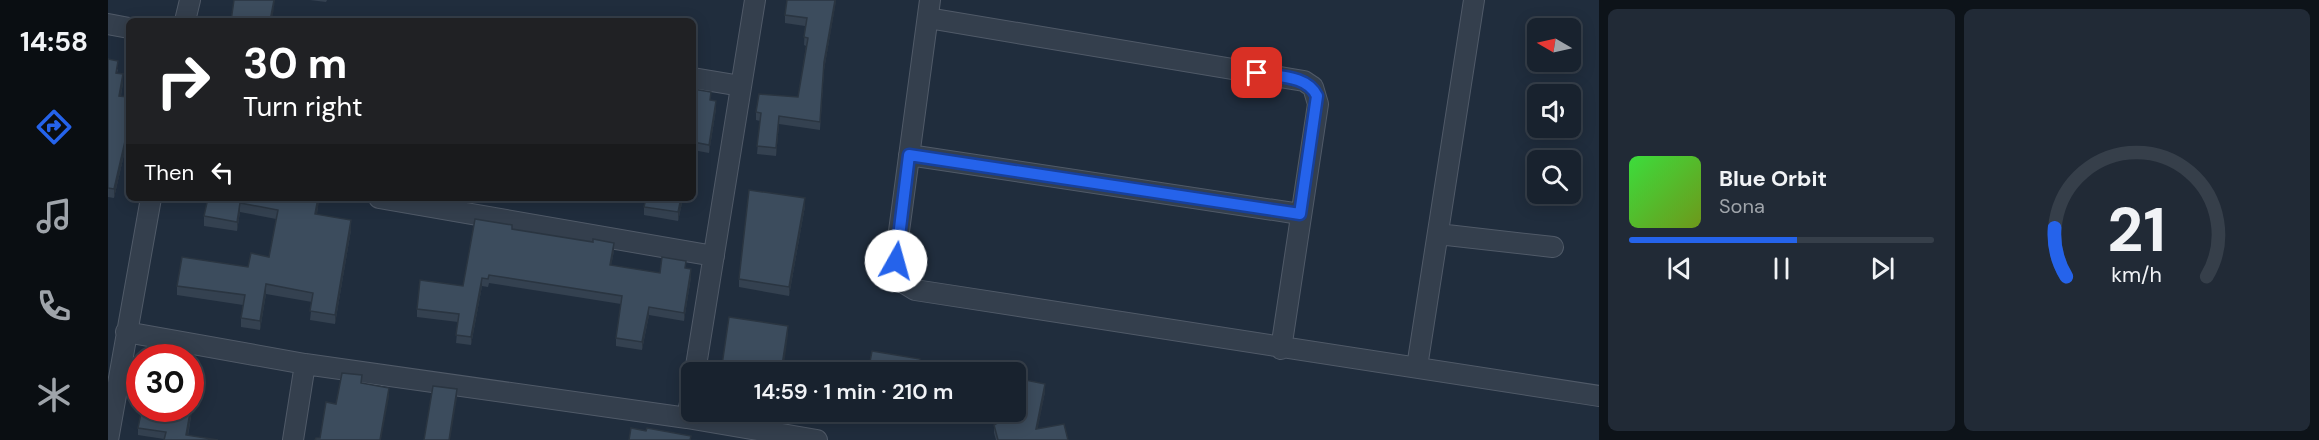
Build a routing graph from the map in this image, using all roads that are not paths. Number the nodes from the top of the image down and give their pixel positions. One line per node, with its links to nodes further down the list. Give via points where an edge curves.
1 (190, 0): 5 (street)
2 (755, 0): 9 (street)
3 (1474, 0): 14 (street)
4 (929, 9): 10 (street); 13 (street, via 1304,81 1313,87 1318,104)
5 (186, 18)
6 (108, 24): 7 (street)
7 (126, 27)
8 (696, 78): 9 (street)
9 (741, 86): 16 (street)
10 (909, 155): 13 (street); 18 (street, via 896,261 902,282 915,290)
11 (151, 201): 17 (street)
12 (396, 201): 16 (street)
13 (1300, 214): 18 (street)
14 (1438, 234): 15 (street); 21 (street)
15 (1553, 247)
16 (714, 256): 19 (street)
17 (126, 332): 20 (street); 25 (street)
18 (1281, 349): 21 (street)
19 (697, 362)
20 (305, 364): 23 (street); 26 (street)
21 (1417, 367): 22 (street)
22 (1599, 396)
23 (681, 417)
24 (711, 422): 27 (street)
25 (108, 440)
26 (293, 440)
27 (817, 440)

